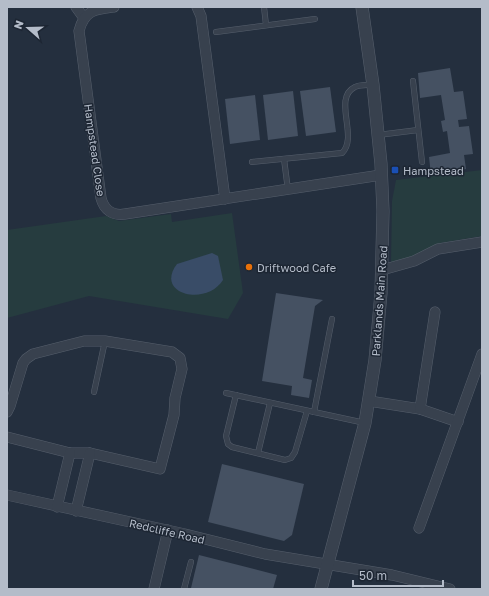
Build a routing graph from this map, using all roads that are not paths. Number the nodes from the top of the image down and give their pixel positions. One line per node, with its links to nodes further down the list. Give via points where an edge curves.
1 (76, 7): 6 (street)
2 (114, 7): 6 (street, via 92,11)
3 (197, 7): 19 (street, via 201,16)
4 (264, 7): 8 (lane)
5 (362, 7): 11 (street, Parklands Main Road)
6 (84, 18): 19 (street, Hampstead Close, via 79,37 104,207 112,213 121,215)
7 (315, 19): 8 (lane)
8 (266, 25): 9 (lane)
9 (216, 32)
10 (413, 81): 12 (lane)
11 (373, 85): 13 (street, Parklands Main Road); 14 (lane, via 359,85 347,93 345,100 348,141 342,153)
12 (418, 130): 13 (lane); 16 (lane)
13 (378, 135): 17 (street, Parklands Main Road)
14 (284, 159): 15 (lane); 18 (lane)
15 (252, 162)
16 (422, 162)
17 (381, 176): 18 (street, Hampstead Close); 21 (street, Parklands Main Road)
18 (288, 190): 19 (street, Hampstead Close)
19 (225, 199)
20 (482, 242): 21 (street, via 442,248 414,261)
21 (382, 270): 29 (street, Parklands Main Road)
22 (435, 312): 31 (street)
23 (332, 319): 34 (lane)
24 (106, 341): 26 (lane); 33 (street, via 84,341 29,356 21,368); 39 (street, via 172,352 180,358 182,369 160,470)
25 (482, 354): 35 (street)
26 (94, 392)
27 (226, 393): 28 (lane)
28 (236, 395): 30 (lane); 40 (lane, via 226,436 227,443 232,448)
29 (369, 401): 31 (street); 36 (street, Parklands Main Road)
30 (270, 403): 32 (lane); 40 (lane)
31 (420, 409): 35 (street)
32 (307, 411): 34 (lane); 40 (lane, via 291,458 285,460)
33 (7, 412)
34 (314, 412): 36 (lane)
35 (458, 422): 44 (street)
36 (365, 423): 47 (street, Parklands Main Road)
37 (7, 438): 38 (street)
38 (70, 453): 39 (street); 42 (street)
39 (90, 453): 43 (street)
40 (258, 453)
41 (7, 495): 42 (street, Redcliffe Road)
42 (57, 507): 43 (street, Redcliffe Road)
43 (76, 511): 45 (street, Redcliffe Road)
44 (419, 528)
45 (168, 530): 47 (street, Redcliffe Road, via 265,554); 48 (street)
46 (191, 562): 49 (lane)
47 (327, 565): 50 (street, Parklands Main Road); 51 (street, Redcliffe Road, via 392,575)
48 (154, 589)
49 (184, 589)
50 (321, 589)
51 (450, 589)

